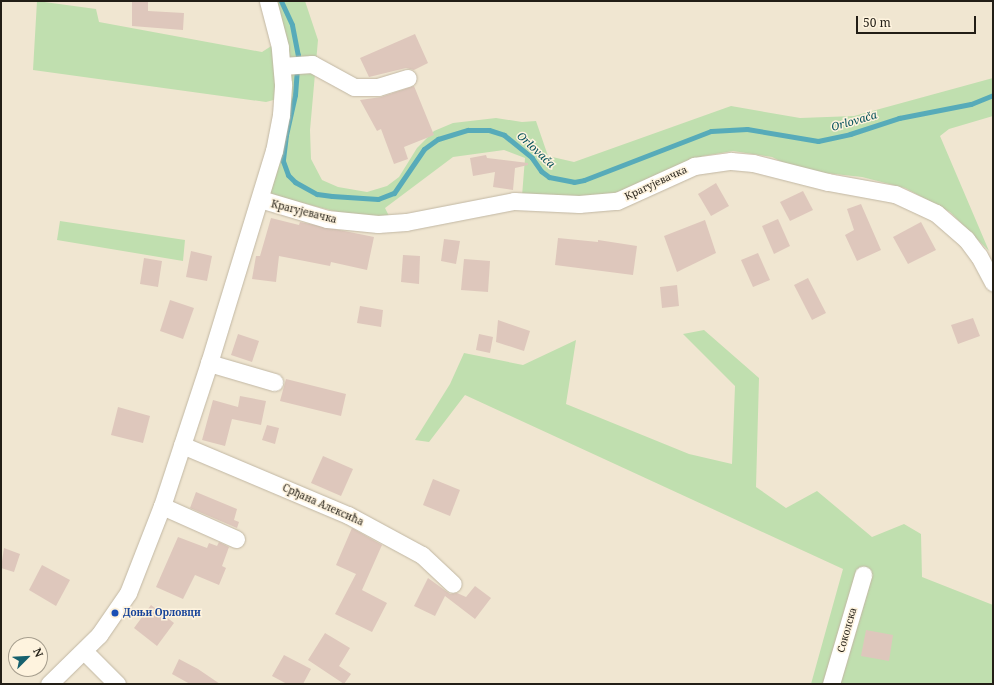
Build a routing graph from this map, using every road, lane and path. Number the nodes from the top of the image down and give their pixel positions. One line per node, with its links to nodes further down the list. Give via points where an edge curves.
1 (268, 1): 2 (street, via 280,48)
2 (288, 65): 3 (street, via 312,64 354,87 378,87); 4 (street, via 274,151)
3 (408, 78)
4 (260, 199): 5 (street, Крагујевачка, via 328,219 378,224 406,222 514,201 579,204 617,201 694,166 730,161 894,194 936,213 966,239); 6 (street)
5 (993, 282)
6 (209, 363): 7 (street); 8 (street)
7 (274, 382)
8 (182, 444): 9 (street); 12 (street, Срђана Алексића, via 348,515 422,555)
9 (162, 506): 10 (street); 13 (street, via 128,593)
10 (236, 539)
11 (863, 576): 16 (street, Соколска)
12 (453, 584)
13 (84, 652): 14 (street); 15 (street)
14 (48, 684)
15 (117, 684)
16 (831, 684)

